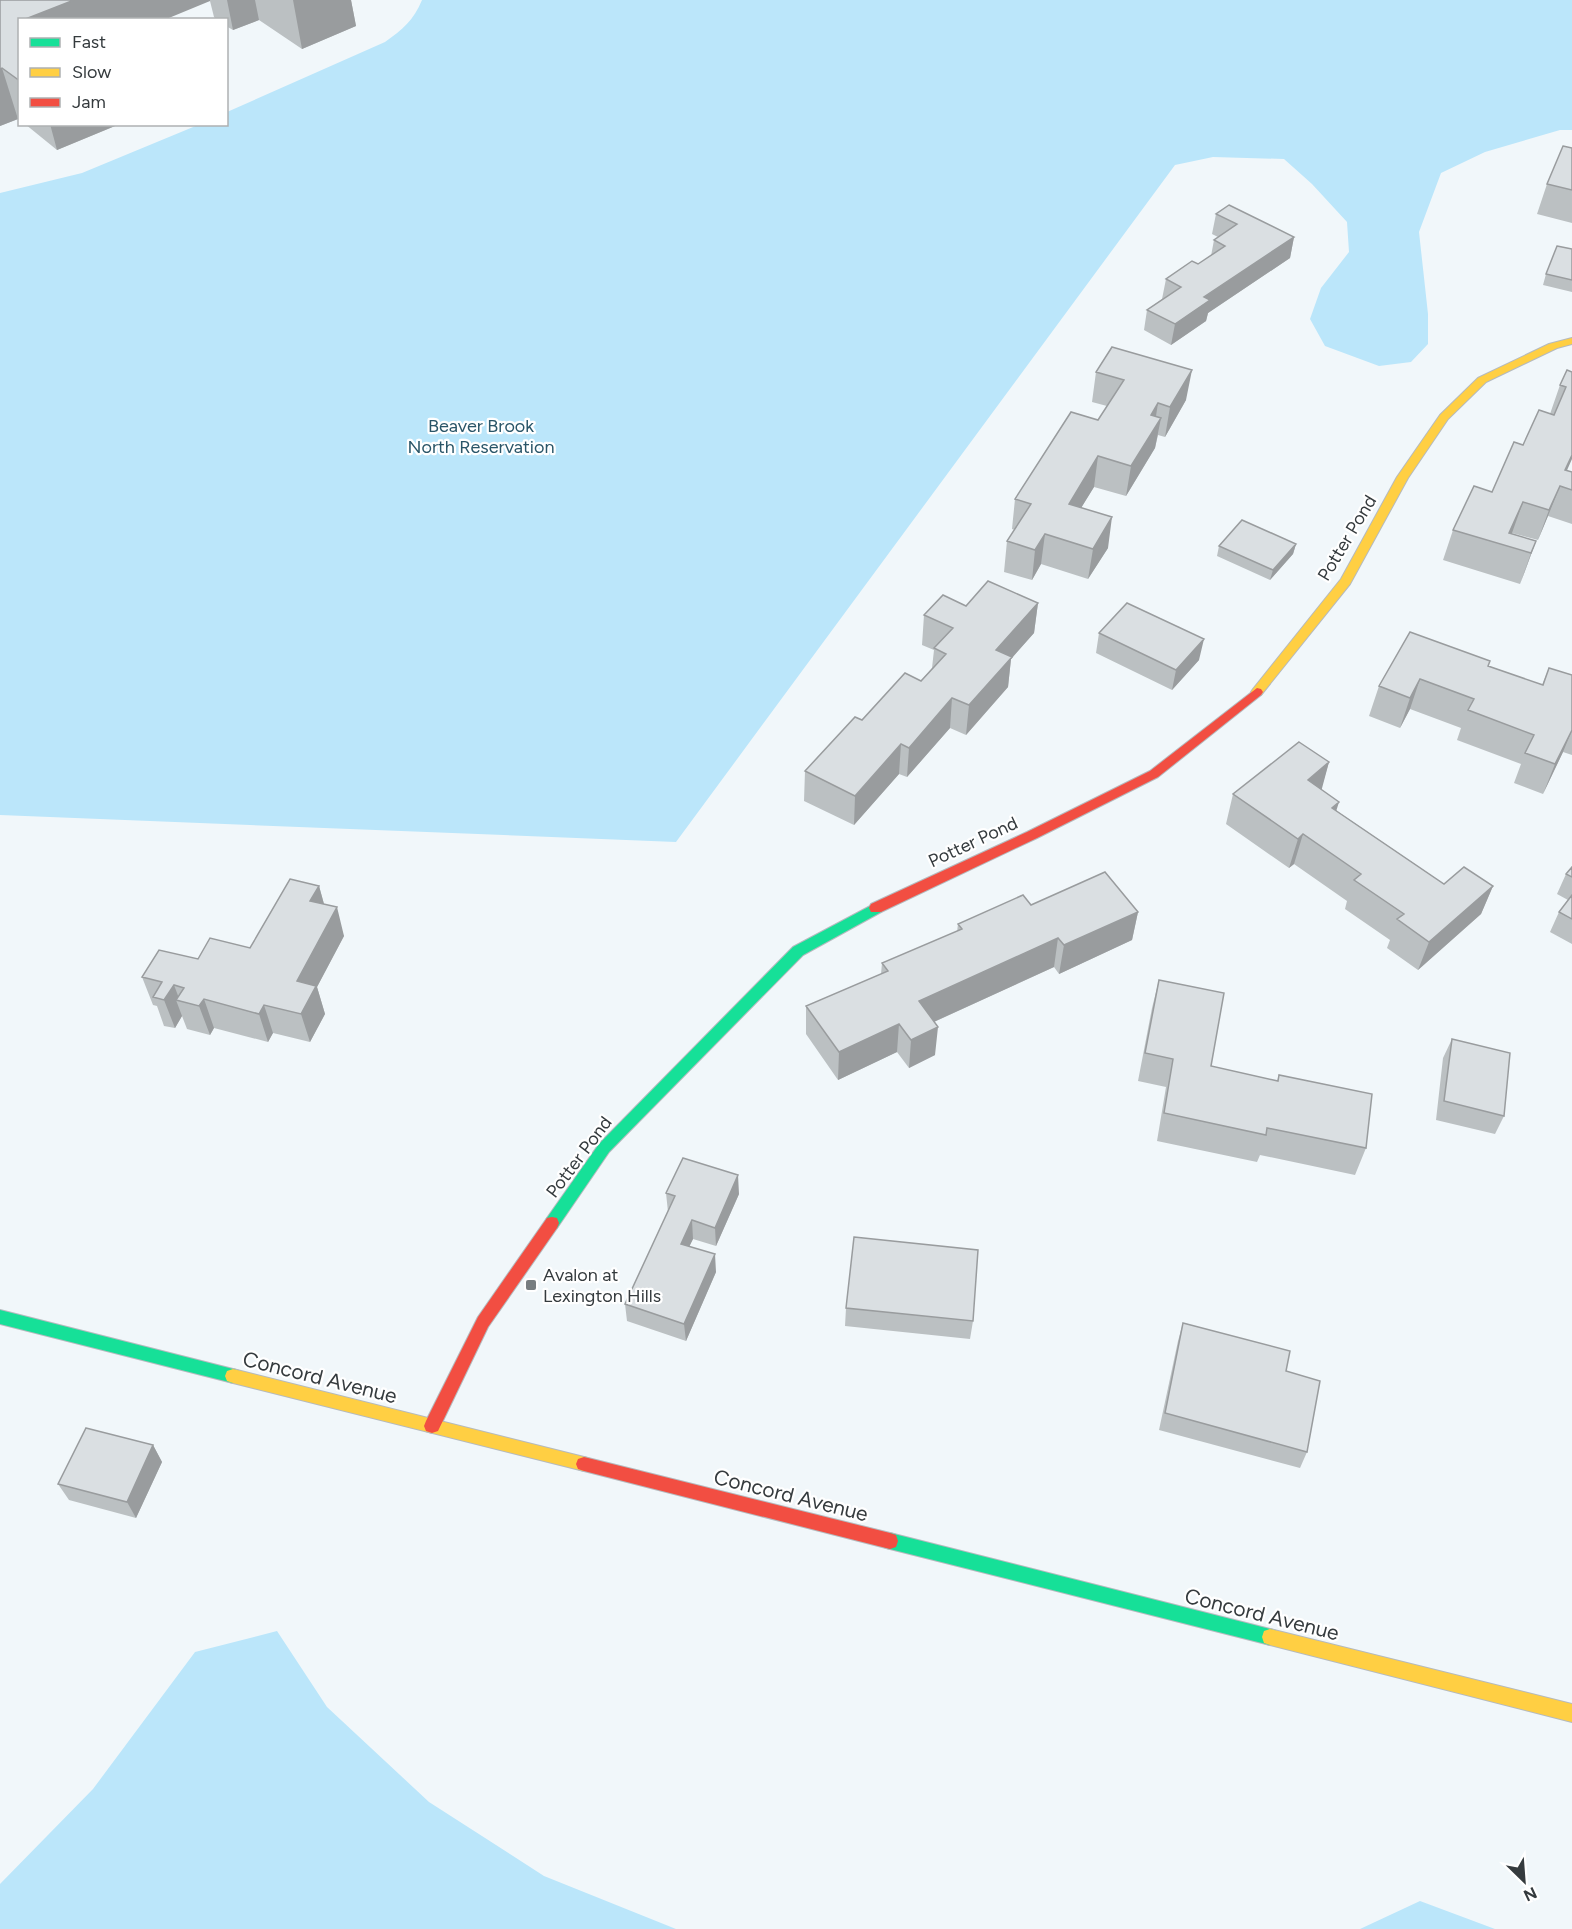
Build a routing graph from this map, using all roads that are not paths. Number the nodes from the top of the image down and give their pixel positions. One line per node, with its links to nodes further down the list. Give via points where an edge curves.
1 (1572, 340): 3 (street, Potter Pond, via 1482,380 1444,417 1403,477 1346,580 1260,690 1154,774 888,901 798,951 604,1149 483,1322)
2 (0, 1317): 3 (street, Concord Avenue)
3 (432, 1426): 4 (street, Concord Avenue)
4 (1572, 1713)

